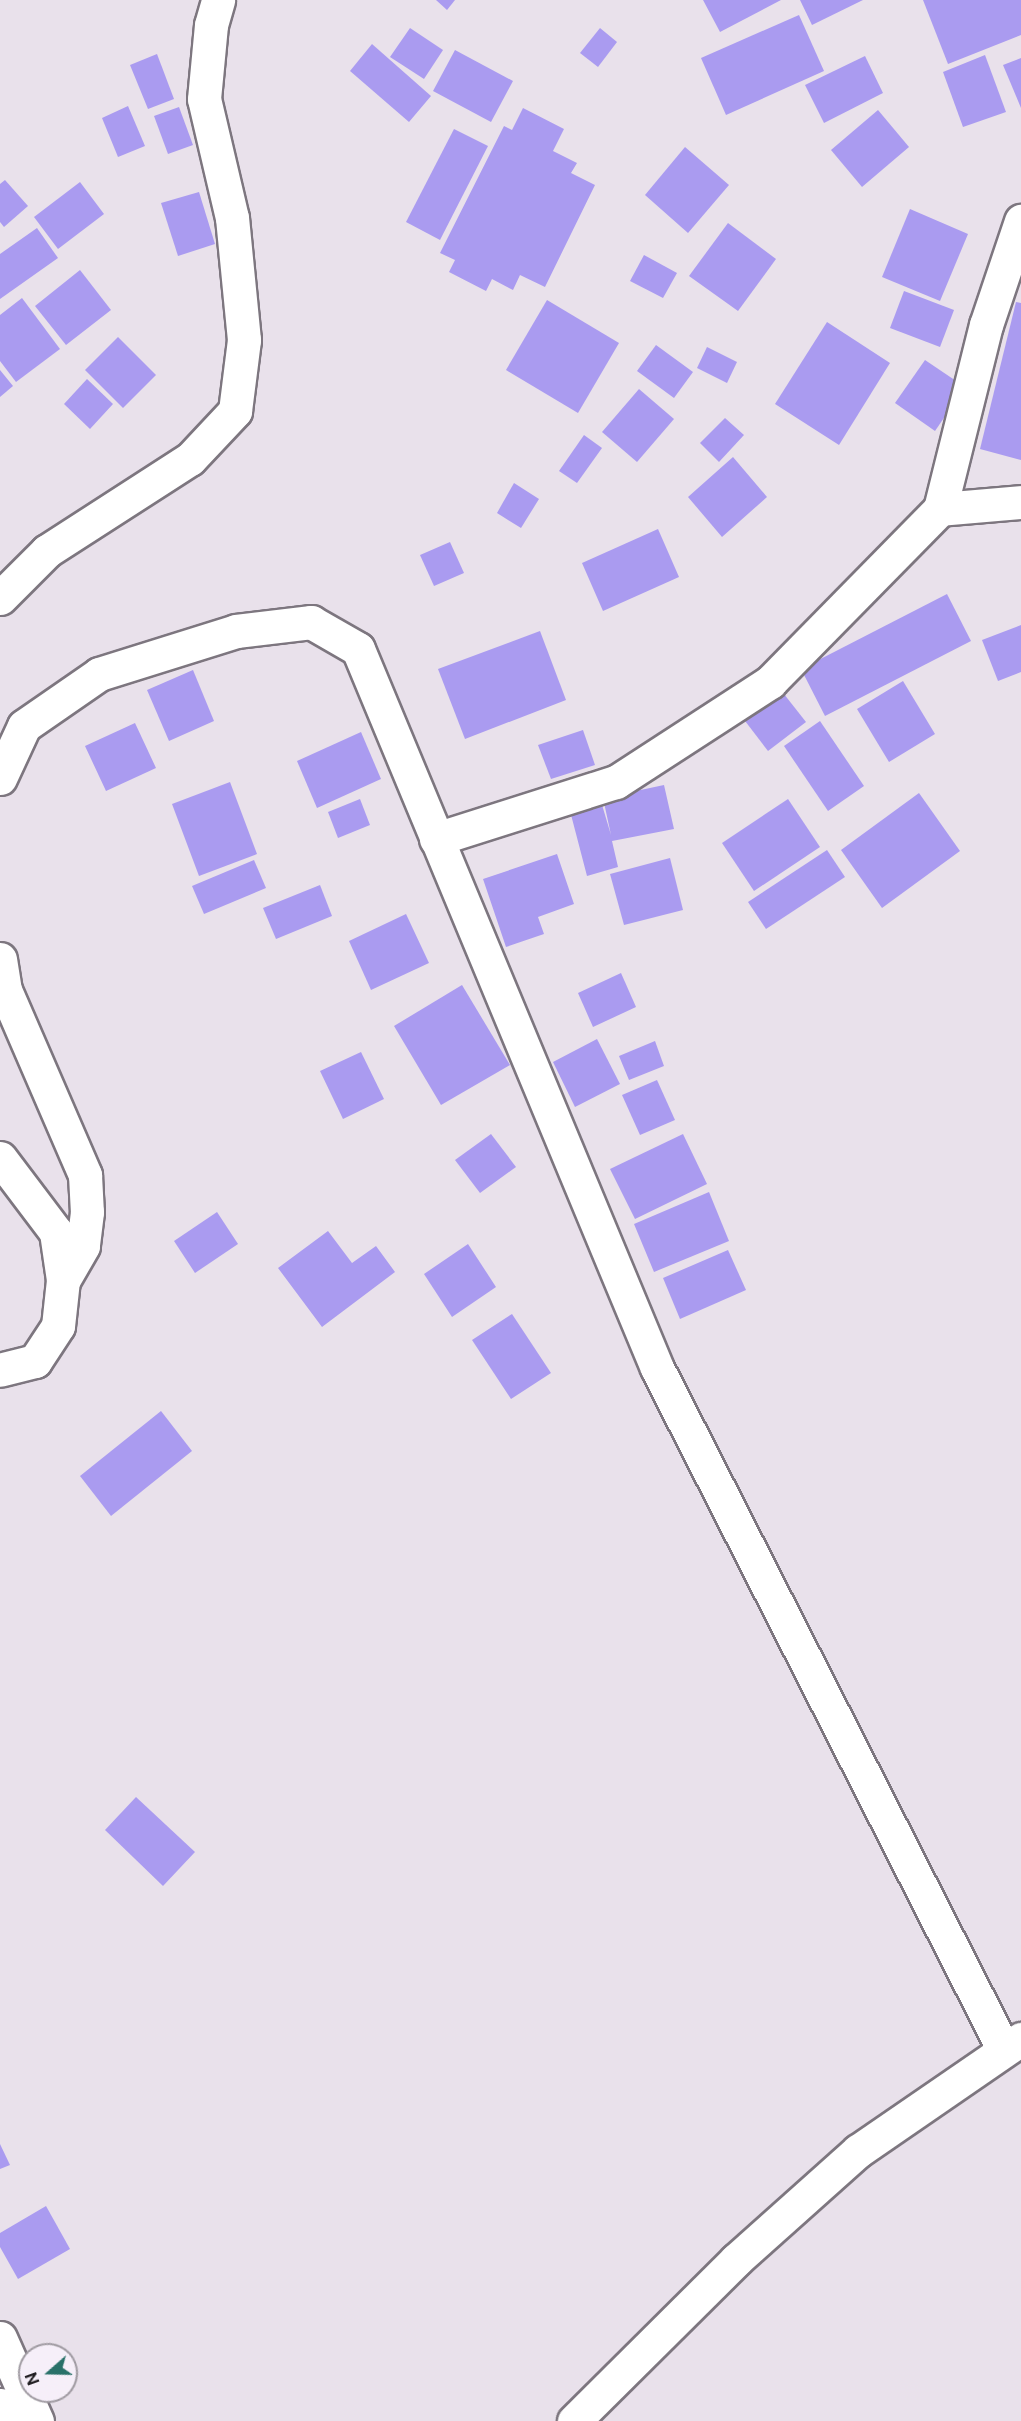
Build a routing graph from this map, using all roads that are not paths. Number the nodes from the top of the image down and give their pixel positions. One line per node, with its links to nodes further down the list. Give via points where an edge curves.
1 (218, 0): 5 (street, via 211,25 204,99 232,218 244,340 236,411 190,459 47,551)
2 (1021, 221): 4 (street, via 986,325)
3 (1021, 502): 4 (street)
4 (940, 509): 7 (street, via 760,689 616,782)
5 (0, 598)
6 (0, 778): 7 (street, via 24,726 99,674 236,631 311,622 358,649)
7 (436, 839): 12 (street, via 657,1368)
8 (0, 959): 10 (street, via 4,990 85,1175 87,1212 83,1246)
9 (0, 1158): 10 (street, via 56,1232)
10 (63, 1280): 11 (street, via 58,1326 35,1360)
11 (0, 1370)
12 (1012, 2044): 17 (street, via 858,2151 736,2260)
13 (0, 2338): 16 (street)
14 (0, 2405): 15 (street)
15 (14, 2421)
16 (37, 2421)
17 (574, 2421)

